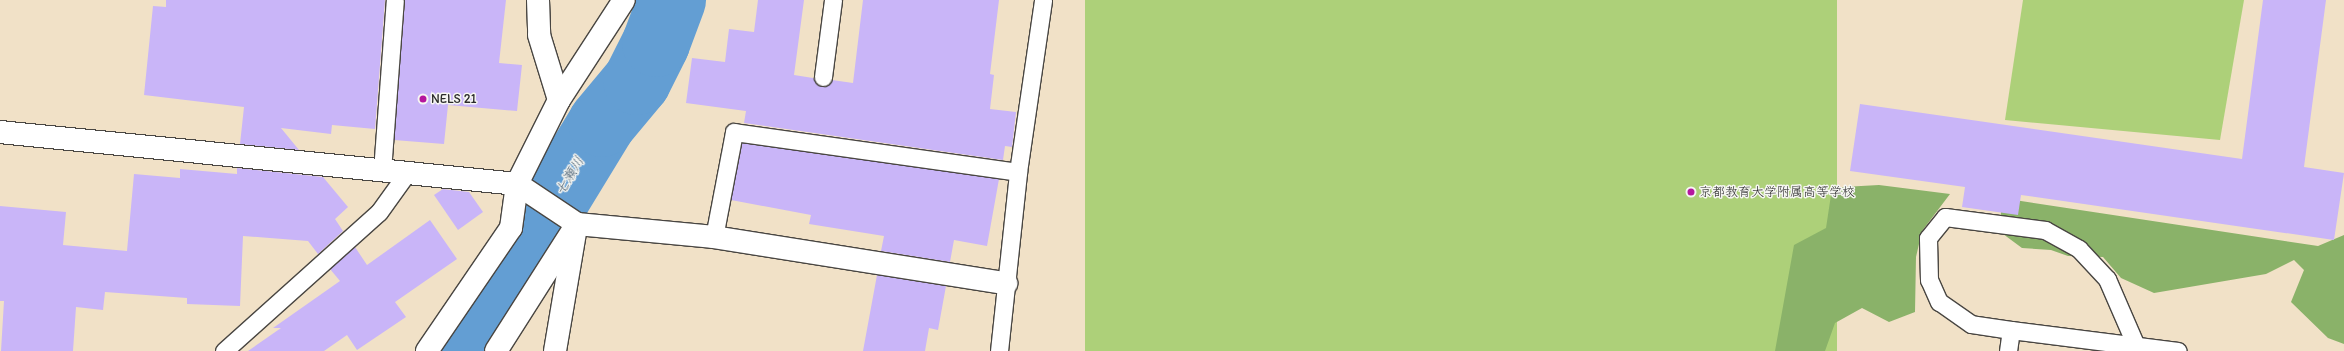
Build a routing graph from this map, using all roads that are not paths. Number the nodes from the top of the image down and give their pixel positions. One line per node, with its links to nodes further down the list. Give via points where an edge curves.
1 (395, 0): 9 (lane)
2 (538, 0): 7 (street, via 539,35)
3 (624, 0): 7 (street)
4 (833, 0): 6 (lane)
5 (1043, 0): 10 (lane)
6 (823, 77)
7 (560, 100): 12 (street)
8 (0, 132): 9 (street)
9 (382, 171): 11 (street)
10 (1018, 172): 14 (lane, via 734,132); 15 (lane)
11 (406, 173): 12 (street); 18 (lane, via 379,212)
12 (517, 184): 13 (street); 19 (street, via 511,228)
13 (572, 220): 14 (street); 20 (street); 21 (street)
14 (714, 237): 15 (street)
15 (1006, 283): 22 (lane)
16 (2011, 330): 17 (lane); 17 (lane, via 1971,324 1939,302 1929,280 1928,238 1944,217 2045,230 2079,249 2107,279); 23 (lane)
17 (2136, 346): 24 (lane)
18 (224, 351)
19 (427, 351)
20 (496, 351)
21 (555, 351)
22 (999, 351)
23 (2008, 351)
24 (2178, 351)

